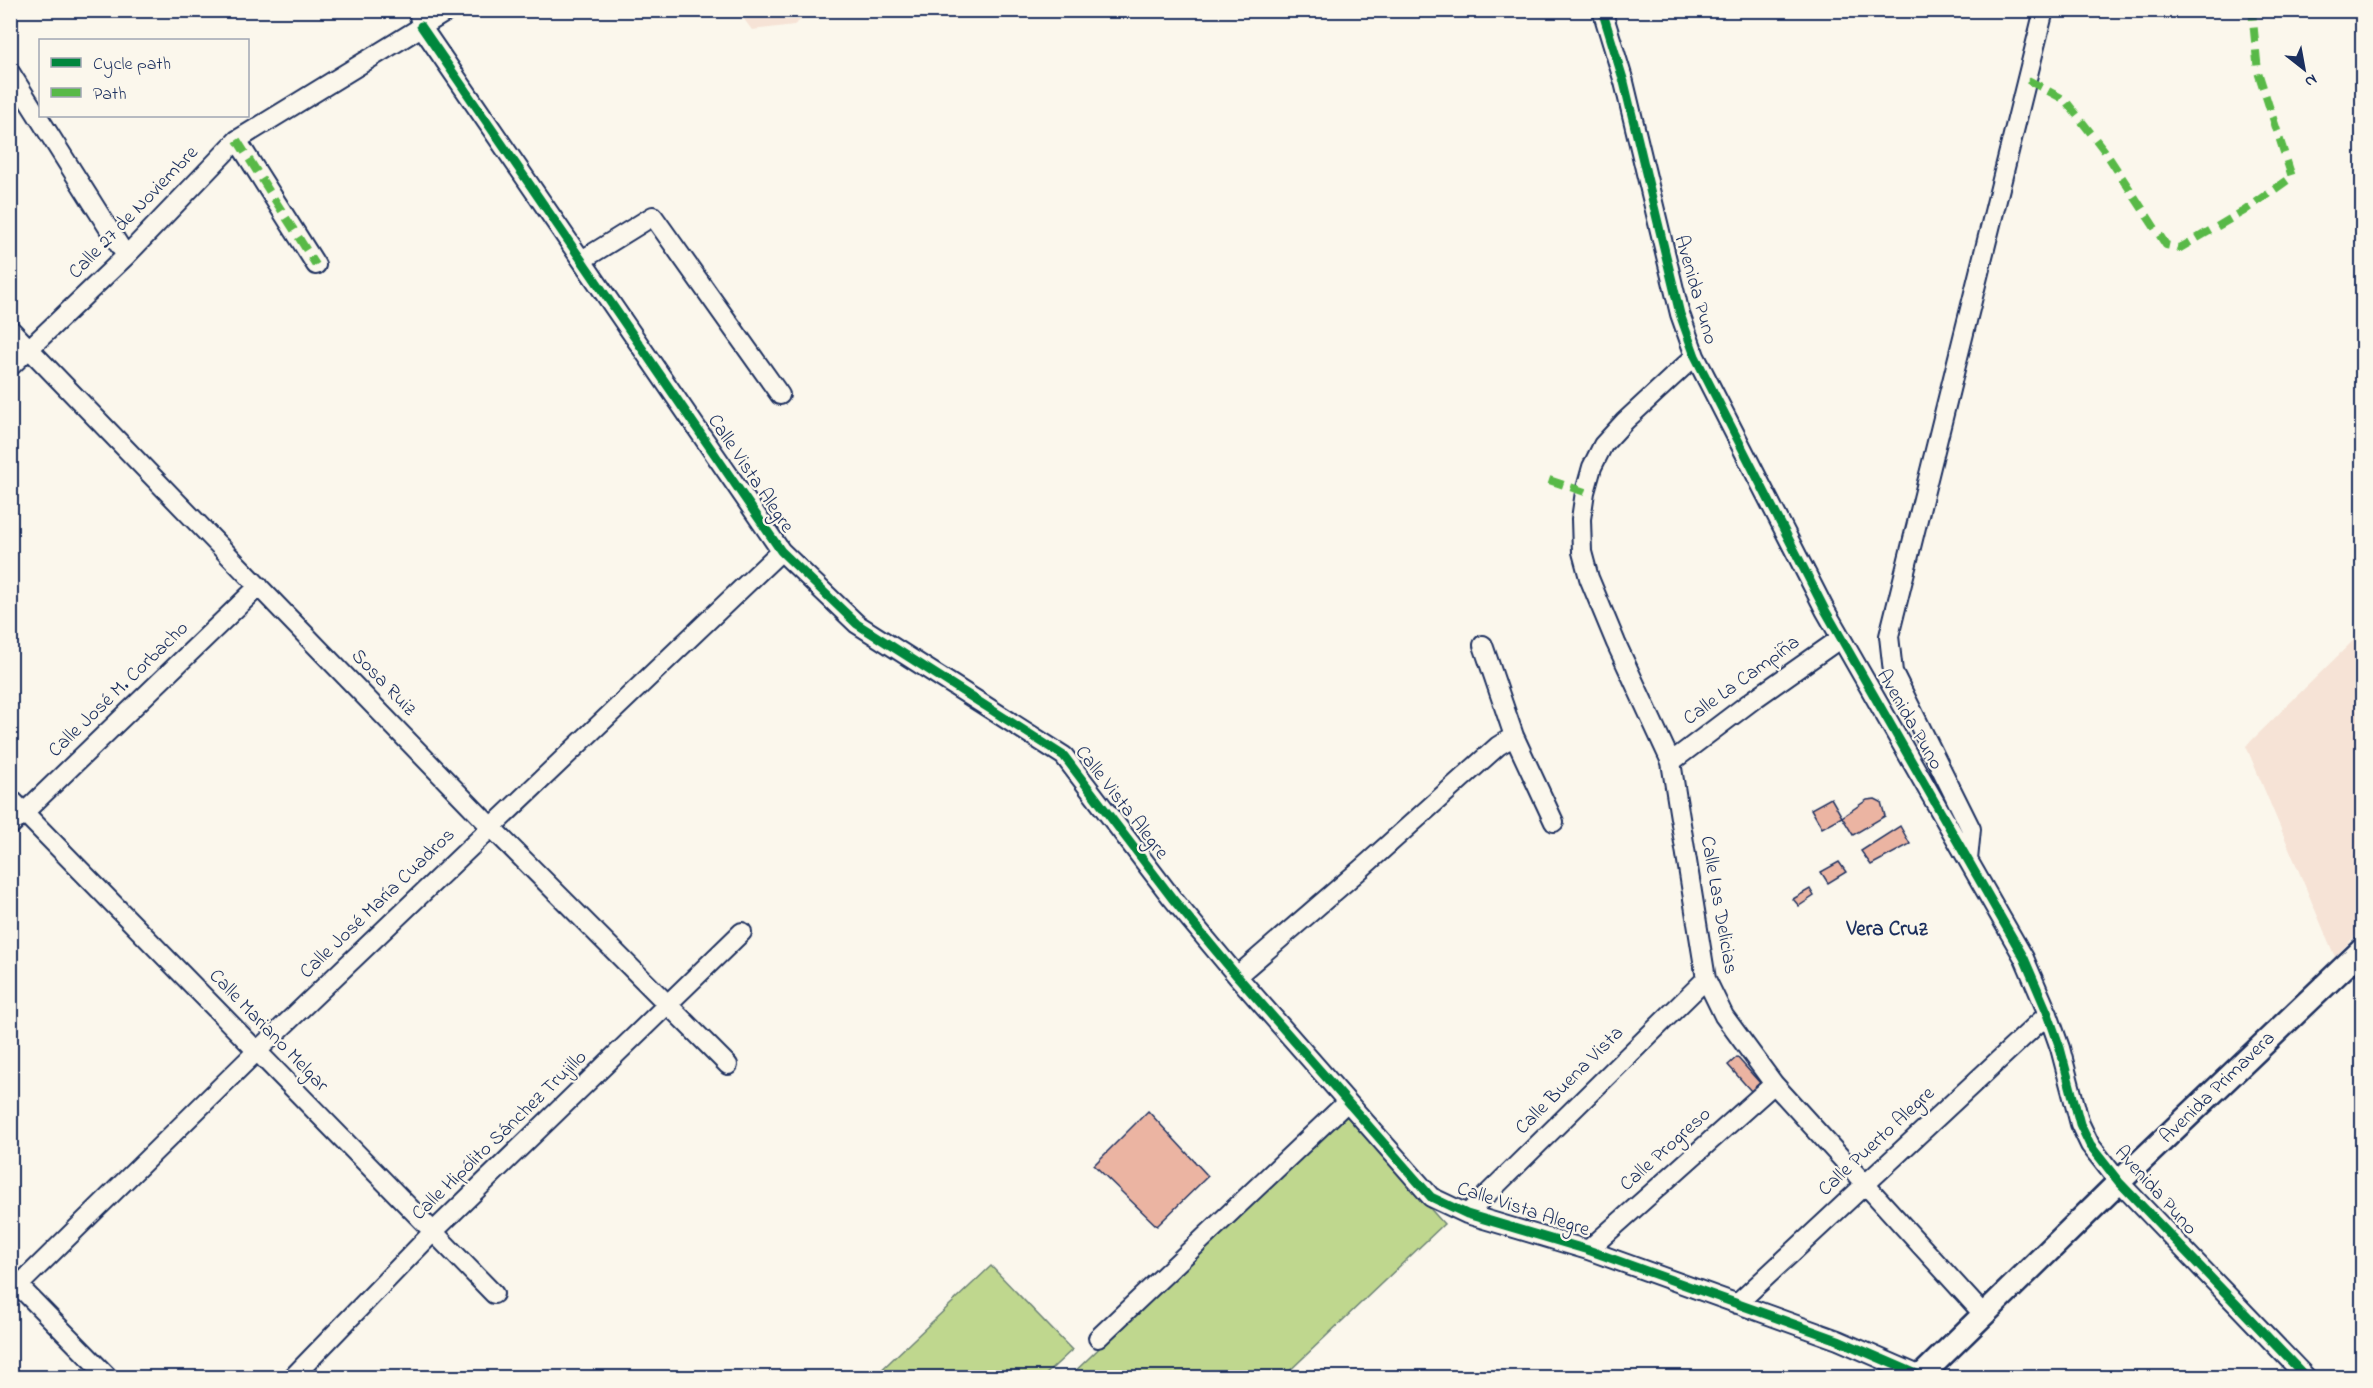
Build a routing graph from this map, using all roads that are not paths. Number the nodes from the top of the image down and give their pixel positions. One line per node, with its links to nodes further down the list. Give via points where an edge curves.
1 (449, 10): 4 (street, Calle 27 de Noviembre)
2 (1602, 10): 12 (street, Avenida Puno, via 1624,82 1680,314)
3 (2044, 10): 26 (street, via 1889,636 1893,672 1971,828)
4 (420, 18): 6 (street, Calle 27 de Noviembre); 8 (street, Calle Vista Alegre)
5 (10, 72): 7 (street)
6 (237, 140): 7 (street, Calle 27 de Noviembre); 9 (street)
7 (126, 256): 11 (street, Calle 27 de Noviembre)
8 (582, 260): 14 (street, via 653,216); 15 (street, Calle Vista Alegre)
9 (316, 265)
10 (10, 329): 11 (street, Sosa Ruiz)
11 (29, 349): 13 (street, Calle 27 de Noviembre); 16 (street, Sosa Ruiz)
12 (1695, 356): 17 (street, Avenida Puno); 20 (street, Calle Las Delicias, via 1603,445 1592,467 1581,519 1582,552 1589,578)
13 (10, 367)
14 (780, 395)
15 (781, 551): 25 (street, Calle José María Cuadros); 29 (street, Calle Vista Alegre, via 857,624 1064,756)
16 (259, 586): 22 (street, Calle José M. Corbacho); 25 (street, Sosa Ruiz)
17 (1840, 638): 20 (street, Calle La Campiña); 26 (street, Avenida Puno)
18 (1483, 645): 19 (street)
19 (1514, 736): 23 (street); 29 (street)
20 (1671, 762): 30 (street, Calle Las Delicias)
21 (10, 798): 22 (street, Calle Mariano Melgar)
22 (25, 812): 24 (street, Calle José M. Corbacho); 33 (street, Calle Mariano Melgar)
23 (1554, 822)
24 (10, 826)
25 (492, 828): 31 (street, Sosa Ruiz); 33 (street, Calle José María Cuadros)
26 (1968, 860): 32 (street, Avenida Puno, via 2024,958)
27 (742, 932): 31 (street, Calle Hipólito Sánchez Trujillo)
28 (2362, 950): 37 (main road, Avenida Primavera)
29 (1237, 976): 36 (street, Calle Vista Alegre)
30 (1706, 979): 35 (street, Calle Las Delicias, via 1724,1016); 39 (street, Calle Buena Vista)
31 (668, 1005): 34 (street, Sosa Ruiz); 40 (street, Calle Hipólito Sánchez Trujillo)
32 (2048, 1014): 37 (street, Avenida Puno, via 2080,1124 2090,1145); 38 (street, Calle Puerto Alegre)
33 (257, 1052): 40 (street, Calle Mariano Melgar); 42 (street, Calle José María Cuadros)
34 (728, 1065)
35 (1774, 1084): 38 (street, Calle Las Delicias); 41 (street, Calle Progreso)
36 (1347, 1102): 39 (street, Calle Vista Alegre, via 1431,1197); 46 (street)
37 (2119, 1182): 45 (main road, Avenida Primavera); 50 (street, Avenida Puno)
38 (1865, 1184): 44 (street, Calle Puerto Alegre); 45 (street, Calle Las Delicias)
39 (1467, 1214): 41 (street, Calle Vista Alegre)
40 (433, 1232): 43 (street, Calle Mariano Melgar); 48 (street, Calle Hipólito Sánchez Trujillo)
41 (1588, 1250): 44 (street, Calle Vista Alegre)
42 (13, 1286): 47 (street)
43 (494, 1294)
44 (1737, 1304): 49 (street, Calle Vista Alegre, via 1838,1340)
45 (1984, 1315): 49 (main road, Avenida Primavera)
46 (1098, 1338)
47 (109, 1377)
48 (292, 1377)
49 (1920, 1377)
50 (2307, 1377)

